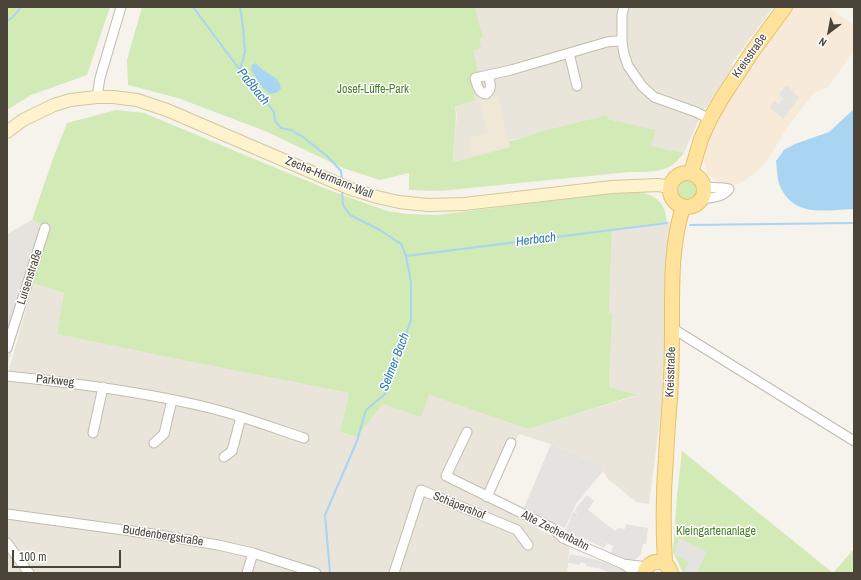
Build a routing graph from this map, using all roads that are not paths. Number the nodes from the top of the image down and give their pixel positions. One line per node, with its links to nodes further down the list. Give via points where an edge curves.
1 (122, 7): 8 (street, via 100,78)
2 (624, 7): 4 (street)
3 (785, 7): 9 (main road, Kreisstraße, via 734,79)
4 (622, 42): 5 (street, via 607,42); 9 (street, via 628,66 642,86 654,97)
5 (569, 53): 6 (street); 7 (street)
6 (488, 75)
7 (577, 86)
8 (97, 97): 10 (street, Zeche-Hermann-Wall, via 54,105); 12 (street, Zeche-Hermann-Wall, via 137,100 167,110 351,189 399,202 428,205 464,204 612,187)
9 (710, 119): 11 (main road, Kreisstraße)
10 (7, 132)
11 (691, 173): 12 (main road, via 681,173 672,181); 13 (main road, via 701,180 703,193 694,206)
12 (670, 187): 13 (main road, via 673,200)
13 (683, 207): 15 (main road, Kreisstraße, via 674,247)
14 (45, 228): 16 (street, Luisenstraße)
15 (672, 328): 24 (street); 33 (main road, Kreisstraße, via 663,538)
16 (7, 348)
17 (7, 376): 18 (street, Parkweg)
18 (103, 388): 19 (street, Parkweg); 22 (street)
19 (172, 400): 20 (street, Parkweg); 25 (street, via 164,434)
20 (242, 417): 23 (street, Parkweg); 27 (street, via 232,451)
21 (467, 432): 28 (street, Alte Zechenbahn, via 446,476)
22 (93, 434)
23 (304, 438)
24 (854, 441)
25 (154, 442)
26 (511, 443): 28 (street)
27 (224, 457)
28 (487, 497): 33 (street, Alte Zechenbahn, via 552,528 564,538 623,564)
29 (7, 514): 32 (street, Buddenbergstraße, via 167,536)
30 (7, 543): 34 (street)
31 (528, 545): 37 (street, Schäpershof, via 517,530 421,490)
32 (253, 553): 35 (street); 36 (street, Buddenbergstraße)
33 (653, 569)
34 (29, 573)
35 (247, 573)
36 (316, 573)
37 (394, 573)

